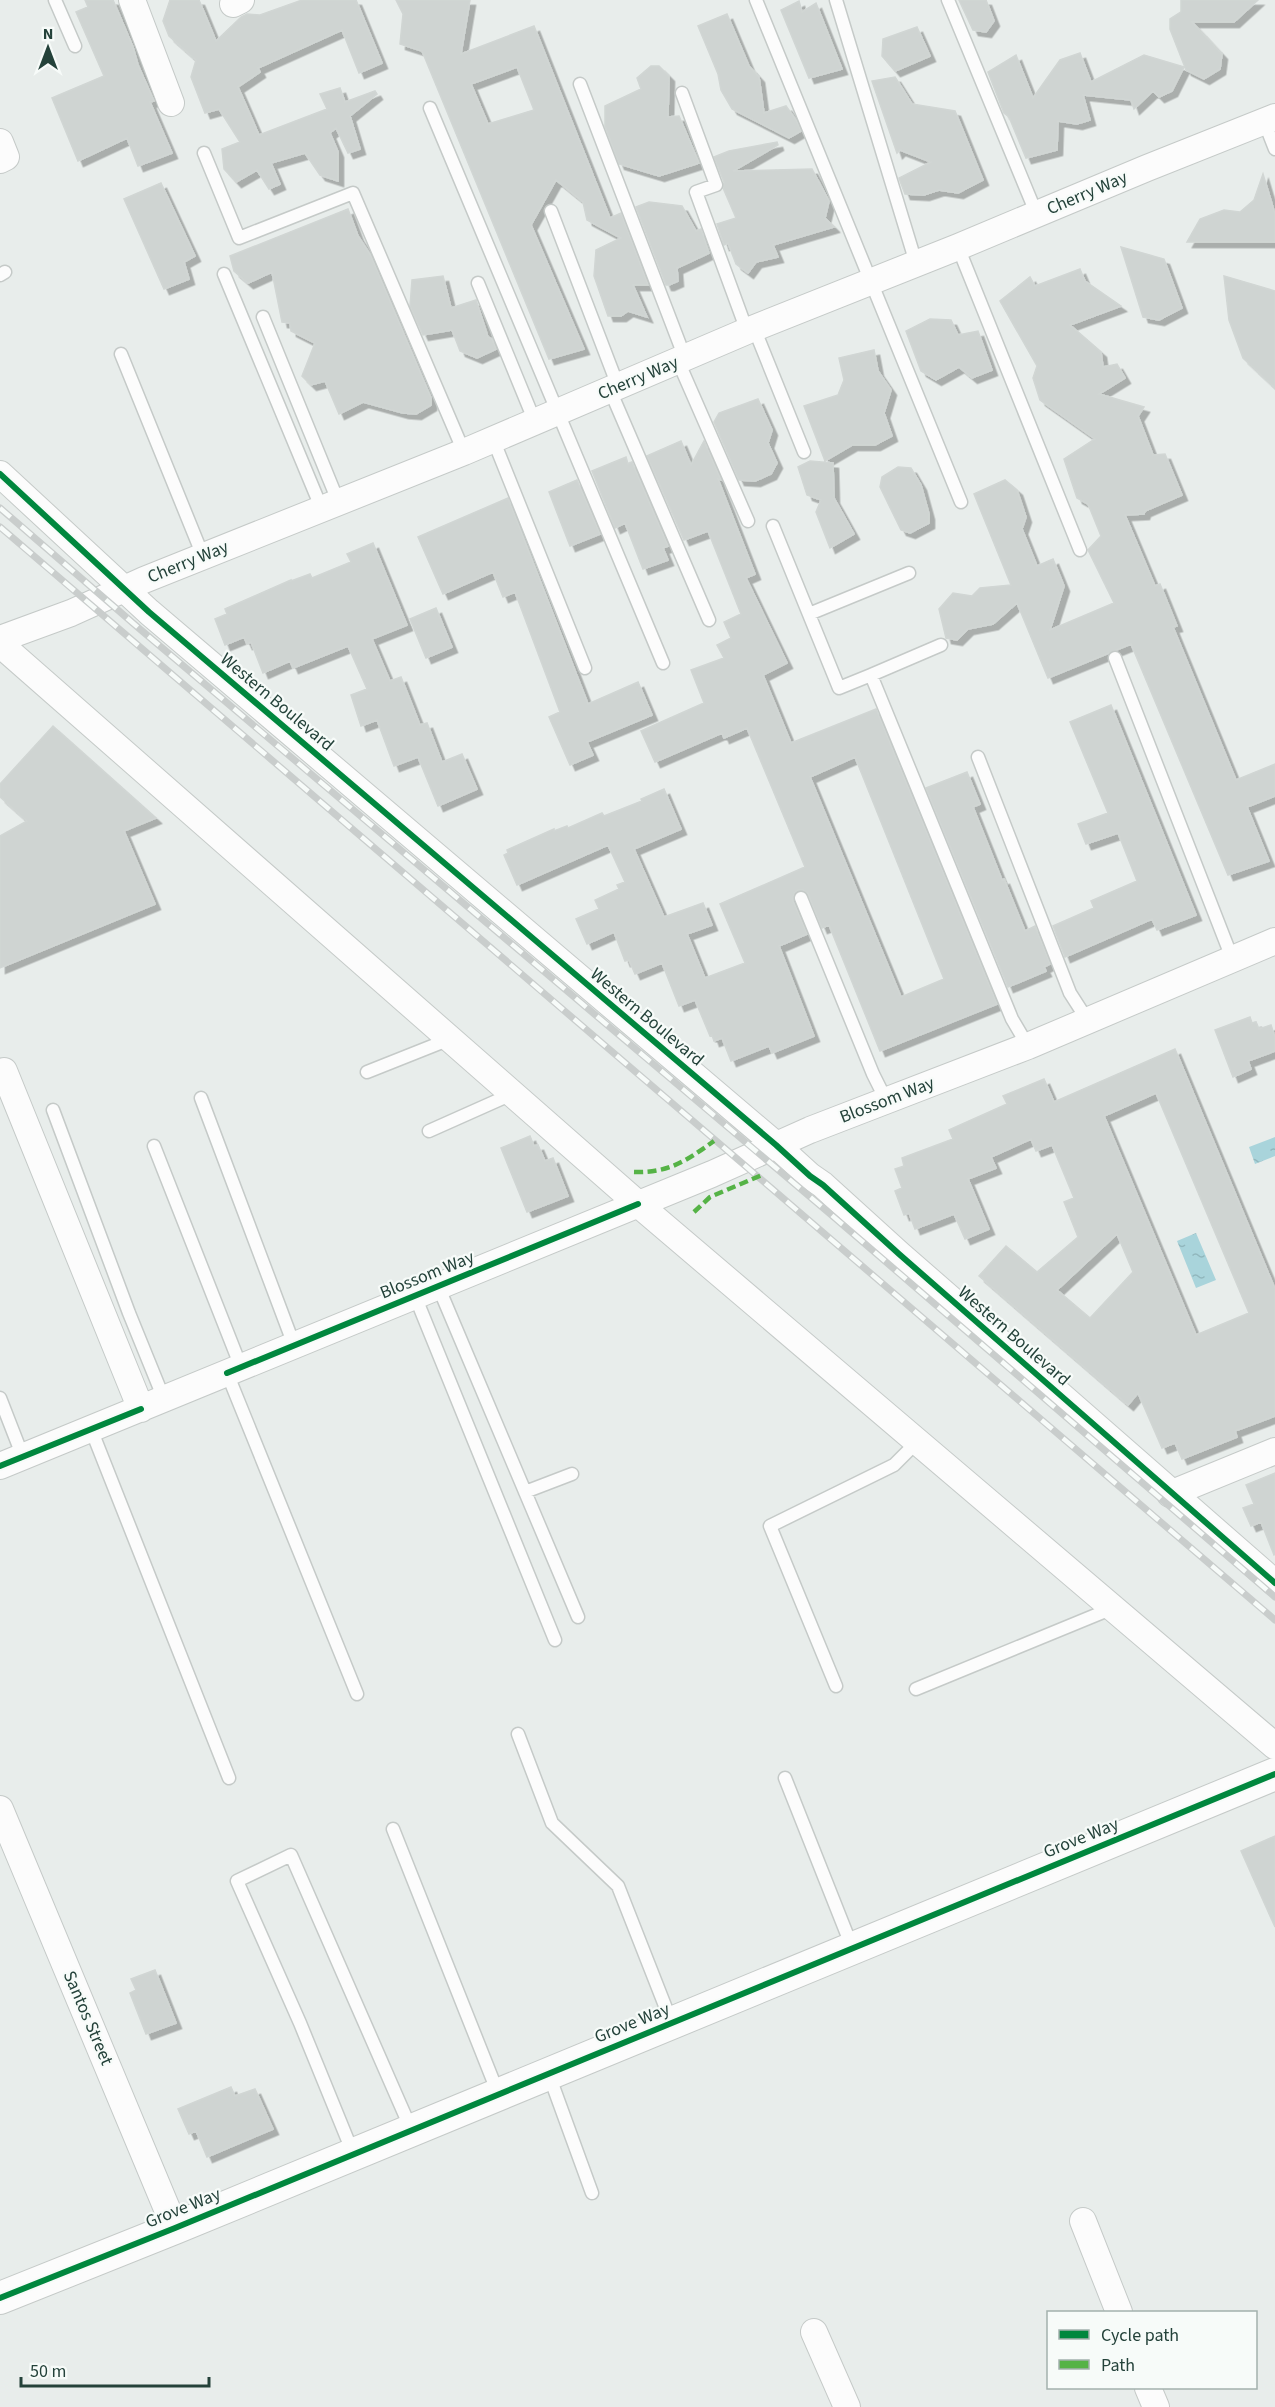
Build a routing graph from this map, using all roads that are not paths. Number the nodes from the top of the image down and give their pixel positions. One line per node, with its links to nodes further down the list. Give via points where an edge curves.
1 (55, 0): 6 (lane)
2 (132, 0): 9 (street)
3 (756, 0): 21 (lane)
4 (836, 0): 19 (lane)
5 (948, 0): 17 (lane)
6 (75, 46)
7 (580, 84): 26 (lane)
8 (682, 93): 24 (lane, via 716,185 696,192)
9 (171, 103)
10 (430, 108): 28 (lane)
11 (1270, 119): 13 (lane); 17 (street, Cherry Way)
12 (0, 142): 15 (street, via 6,157)
13 (1275, 149)
14 (204, 153): 30 (lane, via 239,238 353,193)
15 (0, 160)
16 (550, 211): 27 (lane)
17 (1038, 215): 18 (street, Cherry Way)
18 (958, 248): 19 (street, Cherry Way); 37 (lane)
19 (916, 263): 21 (street, Cherry Way)
20 (224, 274): 34 (lane)
21 (872, 280): 24 (street, Cherry Way); 33 (lane)
22 (478, 283): 28 (lane)
23 (263, 317): 34 (lane)
24 (750, 330): 26 (street, Cherry Way); 31 (lane)
25 (121, 354): 38 (lane)
26 (682, 360): 27 (street, Cherry Way); 35 (lane)
27 (614, 388): 28 (street, Cherry Way); 42 (lane)
28 (546, 418): 29 (street, Cherry Way); 47 (lane, via 569,436)
29 (493, 439): 30 (street, Cherry Way); 48 (lane)
30 (464, 452): 34 (street, Cherry Way)
31 (804, 453)
32 (0, 474): 40 (street, Western Boulevard)
33 (961, 502)
34 (330, 504): 38 (street, Cherry Way)
35 (748, 521)
36 (773, 526): 41 (lane)
37 (1080, 550)
38 (203, 556): 40 (street, Cherry Way)
39 (909, 573): 41 (lane)
40 (124, 589): 43 (street, Cherry Way, via 71,614); 64 (street, Western Boulevard)
41 (809, 614): 49 (lane, via 839,688)
42 (709, 620)
43 (0, 639)
44 (0, 644): 55 (street)
45 (941, 645): 49 (lane)
46 (1115, 658): 53 (lane)
47 (663, 663)
48 (585, 668)
49 (871, 675): 56 (lane, via 1012,1018)
50 (978, 757): 54 (lane, via 1070,993)
51 (801, 898): 61 (lane)
52 (1275, 941): 53 (street, Blossom Way)
53 (1232, 958): 54 (street, Blossom Way)
54 (1088, 1021): 56 (street, Blossom Way)
55 (450, 1039): 58 (lane); 59 (street)
56 (1028, 1046): 61 (street, Blossom Way)
57 (4, 1071): 72 (street)
58 (368, 1072)
59 (512, 1094): 63 (lane); 66 (street)
60 (201, 1098): 68 (lane)
61 (886, 1101): 64 (street, Blossom Way)
62 (53, 1110): 71 (lane)
63 (429, 1131)
64 (776, 1145): 66 (street, Blossom Way); 79 (street, Western Boulevard)
65 (154, 1146): 69 (lane)
66 (638, 1204): 67 (street, Blossom Way); 74 (street)
67 (426, 1291): 68 (street, Blossom Way); 78 (lane); 83 (lane)
68 (294, 1346): 69 (street, Blossom Way)
69 (234, 1370): 71 (street, Blossom Way); 86 (lane)
70 (0, 1398): 76 (lane)
71 (164, 1399): 72 (street, Blossom Way)
72 (141, 1409): 73 (street, Blossom Way)
73 (91, 1429): 76 (street, Blossom Way); 90 (lane)
74 (918, 1442): 81 (street); 84 (lane, via 894,1465 770,1526)
75 (1275, 1451): 79 (street)
76 (12, 1461)
77 (572, 1474): 78 (lane)
78 (525, 1492): 82 (lane)
79 (1170, 1494): 80 (street, Western Boulevard)
80 (1275, 1583)
81 (1113, 1608): 85 (lane); 88 (street)
82 (578, 1617)
83 (555, 1640)
84 (836, 1686)
85 (916, 1689)
86 (357, 1694)
87 (518, 1734): 95 (lane, via 552,1822 618,1886)
88 (1275, 1746)
89 (1275, 1774): 94 (street, Grove Way)
90 (229, 1778)
91 (785, 1778): 94 (lane)
92 (0, 1809): 102 (street, Santos Street)
93 (393, 1829): 97 (lane)
94 (852, 1948): 95 (street, Grove Way)
95 (672, 2023): 96 (street, Grove Way)
96 (548, 2074): 97 (street, Grove Way); 100 (lane)
97 (498, 2094): 98 (street, Grove Way)
98 (412, 2130): 99 (street, Grove Way); 99 (lane, via 291,1855 237,1881)
99 (354, 2154): 102 (street, Grove Way)
100 (592, 2193)
101 (1083, 2221): 104 (street)
102 (175, 2228): 103 (street, Grove Way)
103 (0, 2298)
104 (1118, 2311)
105 (814, 2332): 107 (street)
106 (1148, 2389): 108 (street)
107 (848, 2407)
108 (1156, 2407)

